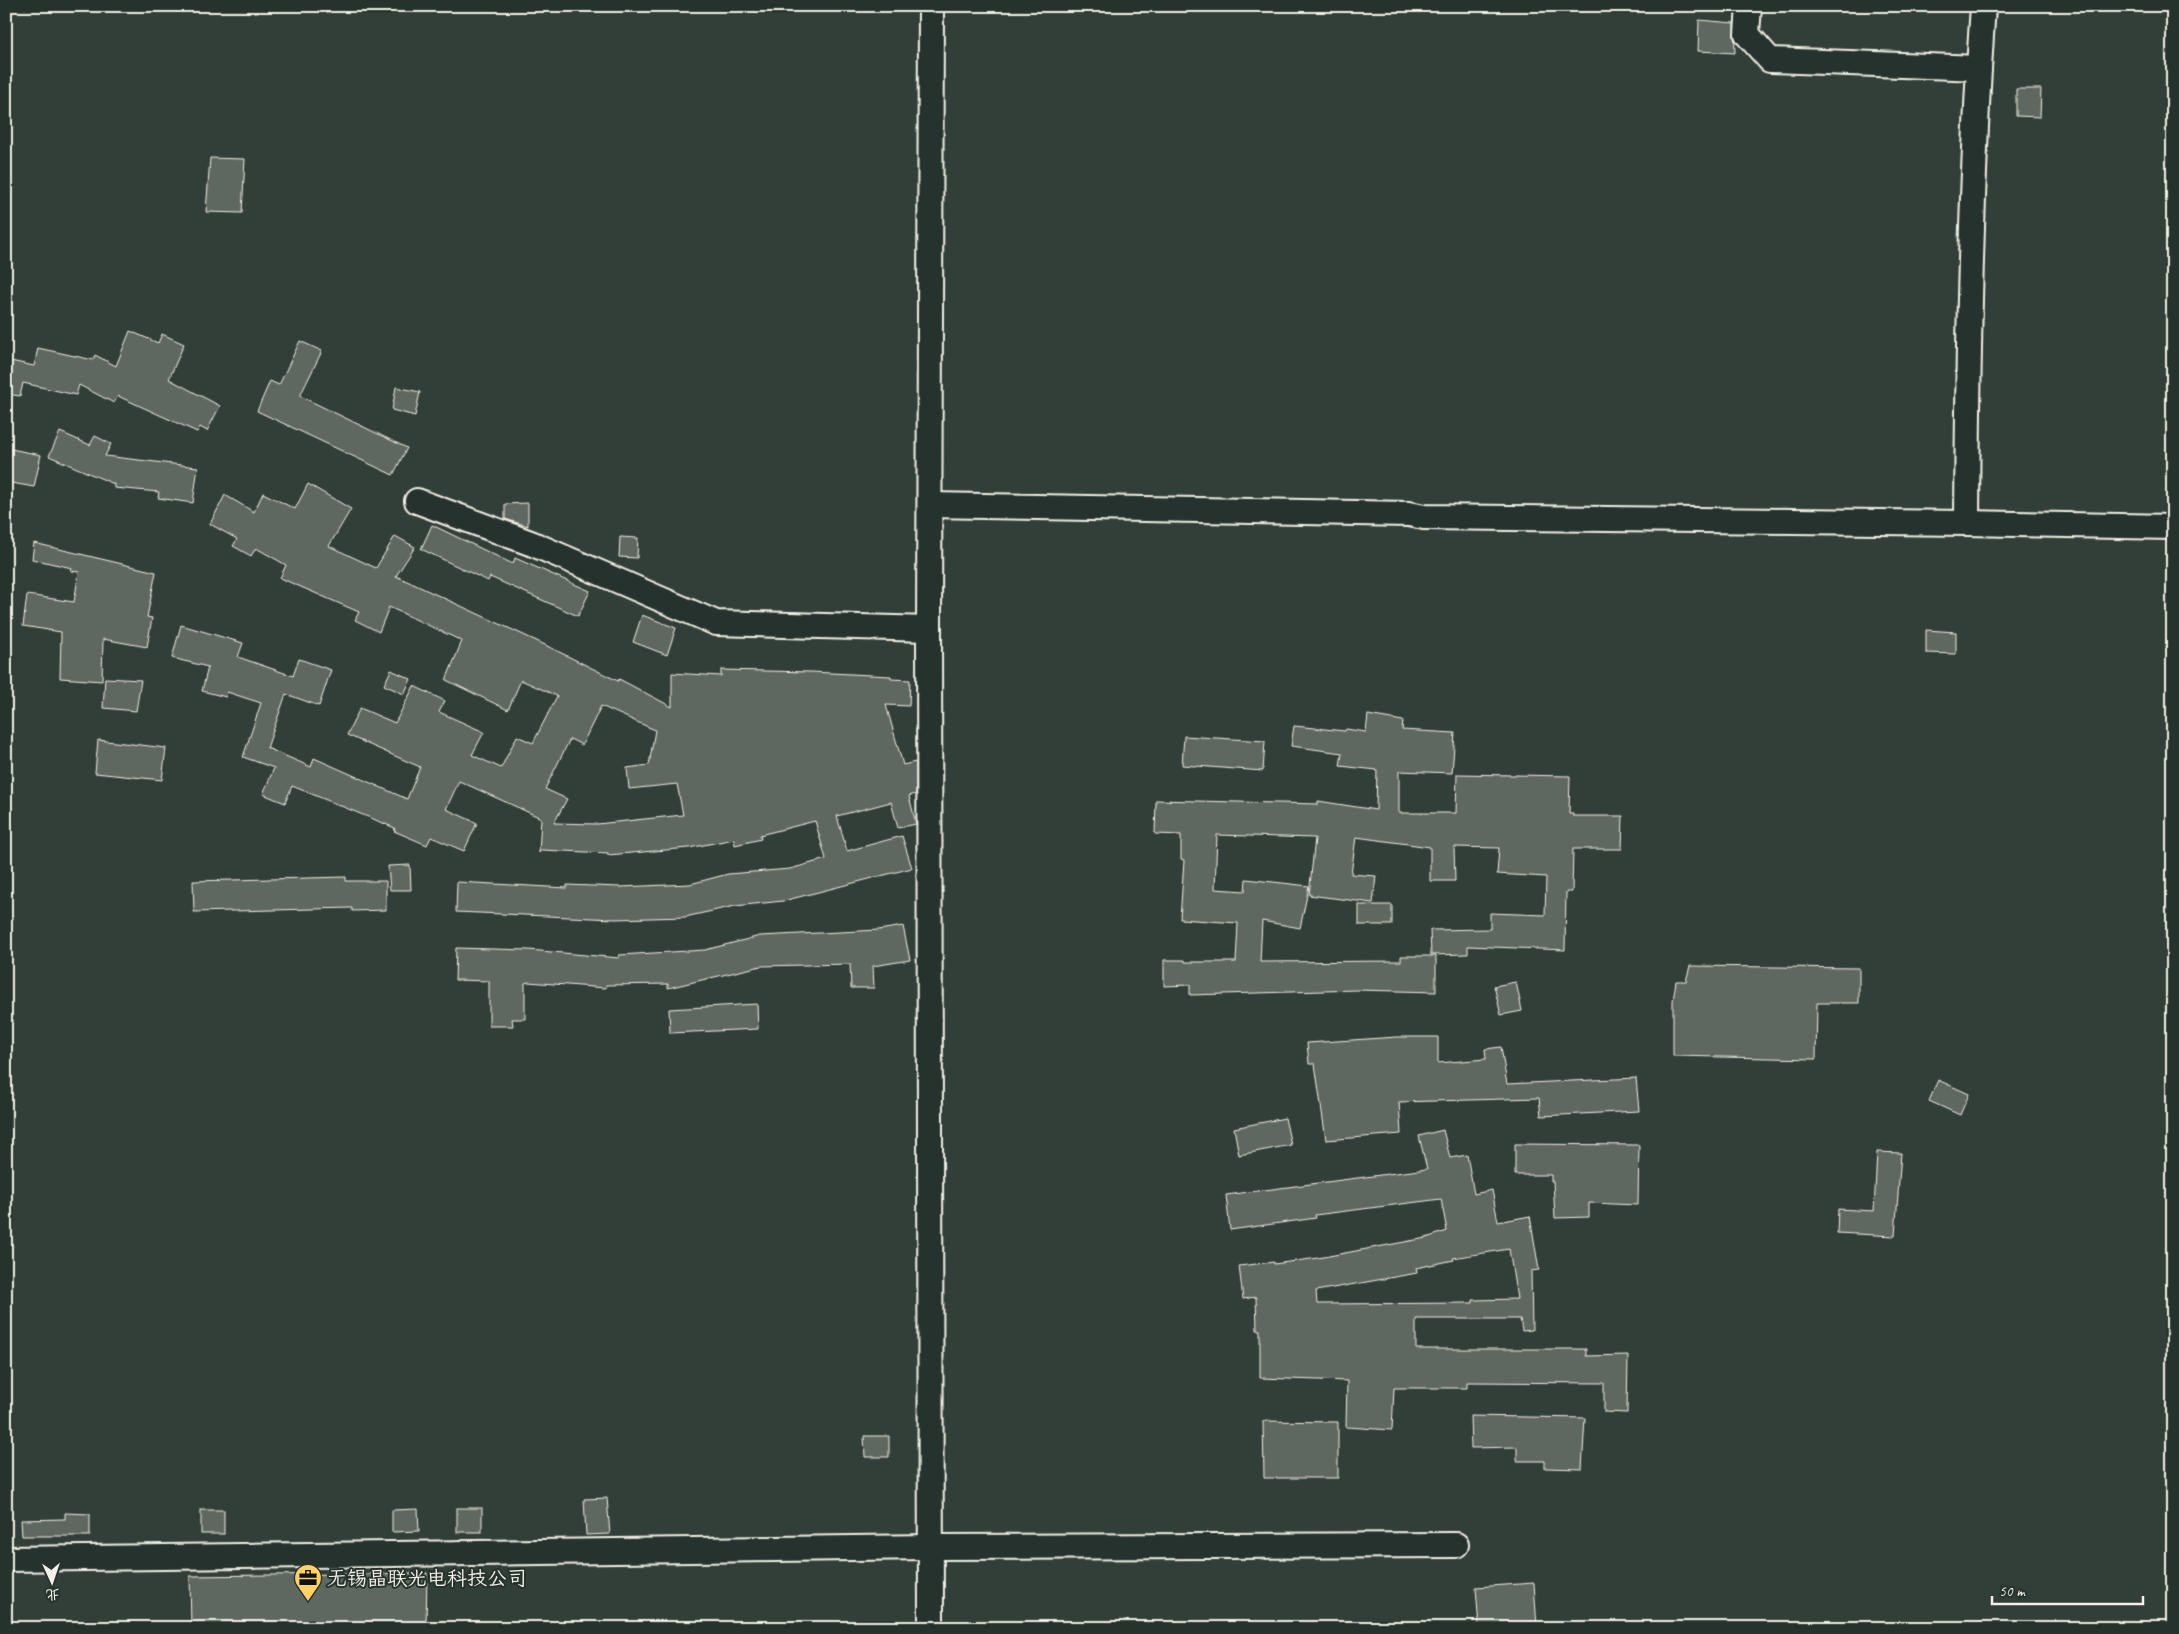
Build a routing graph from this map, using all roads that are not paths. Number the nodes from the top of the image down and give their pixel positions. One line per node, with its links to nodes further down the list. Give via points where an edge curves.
1 (931, 6): 6 (street)
2 (1749, 6): 4 (street, via 1747,34 1770,60)
3 (1984, 6): 4 (street)
4 (1979, 68): 7 (street, via 1968,330)
5 (417, 501): 9 (street, via 533,544 716,623)
6 (930, 505): 7 (street, via 1409,514 1424,517); 9 (street)
7 (1967, 523): 8 (street)
8 (2173, 527)
9 (929, 629): 11 (street)
10 (1456, 1545): 11 (street)
11 (931, 1547): 12 (street); 13 (street)
12 (6, 1559)
13 (932, 1628)

